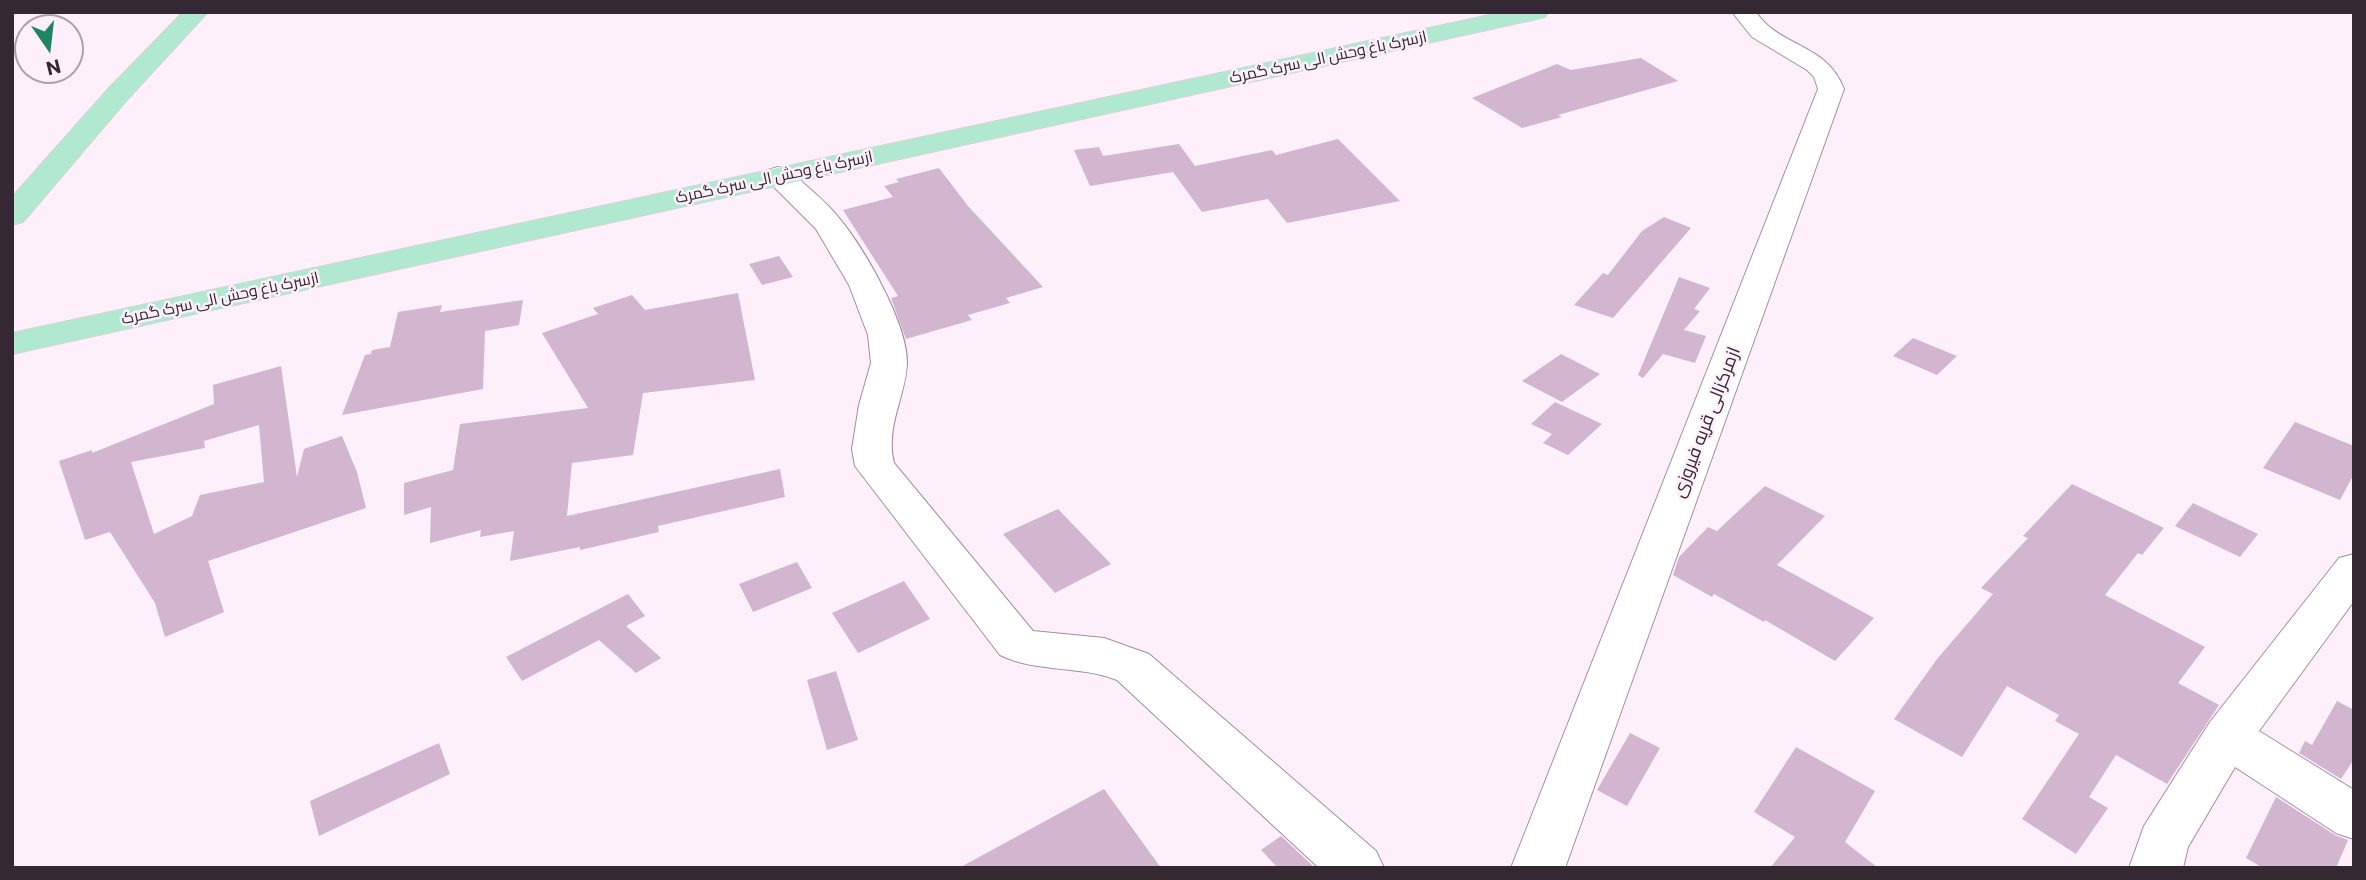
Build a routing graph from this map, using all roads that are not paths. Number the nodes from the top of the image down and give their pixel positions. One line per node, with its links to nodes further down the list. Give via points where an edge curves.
1 (196, 12): 5 (main road, via 117,94)
2 (1537, 12): 4 (main road, ازسرک باغ وحش الی سرک گمرک)
3 (1744, 12): 11 (street, ازمرکزالی قریه فیروزی, via 1763,34 1824,72 1831,89)
4 (778, 176): 6 (main road, ازسرک باغ وحش الی سرک گمرک); 10 (street, via 828,224 866,285 885,335 890,363 871,449 875,466 994,617 1016,643 1027,648 1104,656 1133,667)
5 (12, 216)
6 (12, 344)
7 (2354, 569): 8 (street)
8 (2227, 736): 9 (street); 12 (street, via 2163,842)
9 (2354, 817)
10 (1357, 868)
11 (1538, 868)
12 (2155, 868)

